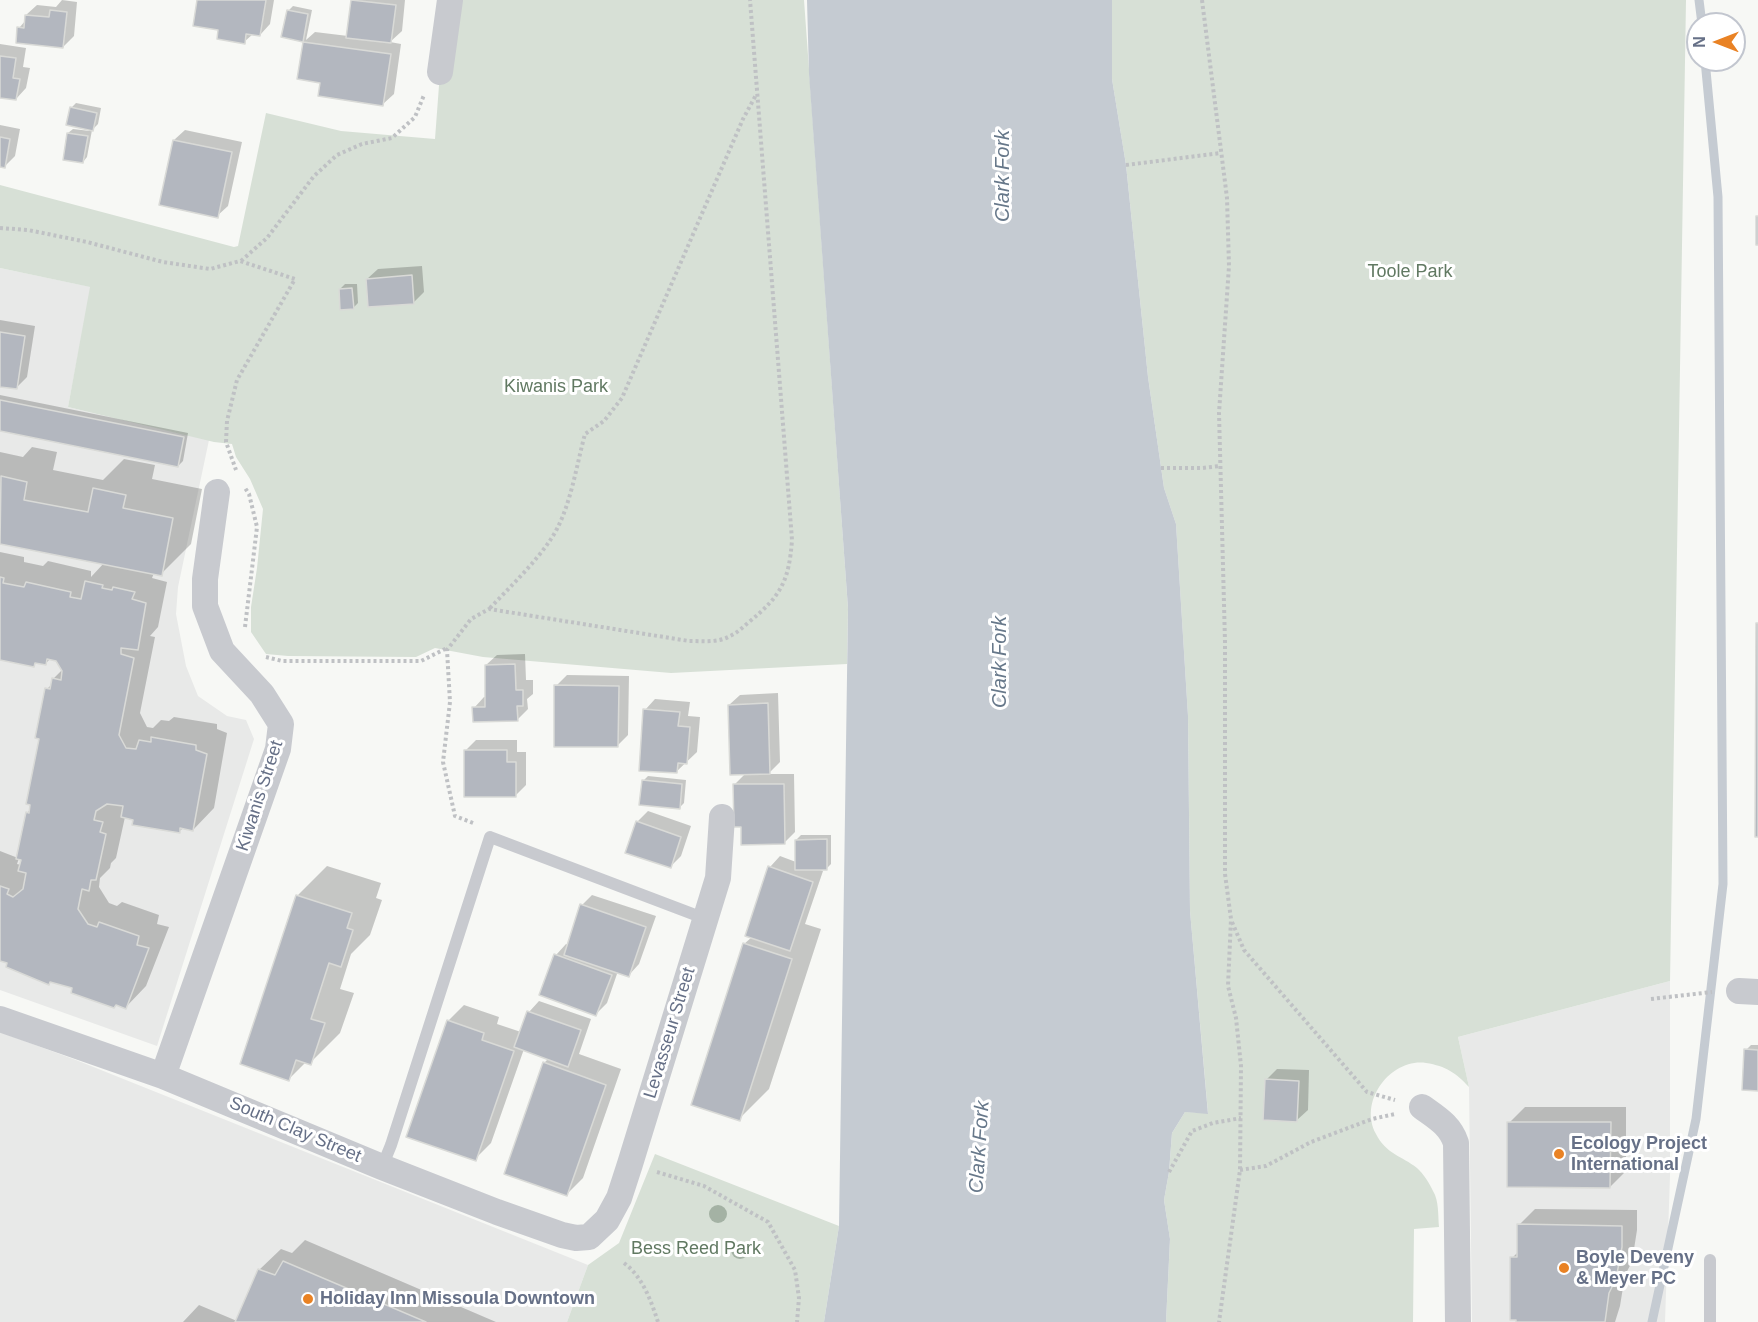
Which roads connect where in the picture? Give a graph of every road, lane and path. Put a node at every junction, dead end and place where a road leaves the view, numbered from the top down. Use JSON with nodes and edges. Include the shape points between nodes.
{"nodes":[{"id":1,"x":450,"y":0,"type":"edge"},
{"id":2,"x":750,"y":0,"type":"edge"},
{"id":3,"x":1202,"y":0,"type":"edge"},
{"id":4,"x":441,"y":66,"type":"joint"},
{"id":5,"x":757,"y":94,"type":"junction"},
{"id":6,"x":1221,"y":153,"type":"junction"},
{"id":7,"x":1126,"y":165,"type":"dead end"},
{"id":8,"x":0,"y":228,"type":"edge"},
{"id":9,"x":240,"y":261,"type":"junction"},
{"id":10,"x":1220,"y":466,"type":"junction"},
{"id":11,"x":1161,"y":468,"type":"dead end"},
{"id":12,"x":238,"y":475,"type":"dead end"},
{"id":13,"x":244,"y":484,"type":"dead end"},
{"id":14,"x":217,"y":492,"type":"dead end"},
{"id":15,"x":489,"y":609,"type":"junction"},
{"id":16,"x":247,"y":636,"type":"dead end"},
{"id":17,"x":450,"y":646,"type":"junction"},
{"id":18,"x":260,"y":656,"type":"dead end"},
{"id":19,"x":722,"y":818,"type":"dead end"},
{"id":20,"x":474,"y":823,"type":"dead end"},
{"id":21,"x":706,"y":919,"type":"junction"},
{"id":22,"x":1231,"y":919,"type":"junction"},
{"id":23,"x":1739,"y":991,"type":"edge"},
{"id":24,"x":1652,"y":999,"type":"dead end"},
{"id":25,"x":0,"y":1019,"type":"edge"},
{"id":26,"x":163,"y":1076,"type":"junction"},
{"id":27,"x":1422,"y":1107,"type":"junction"},
{"id":28,"x":1241,"y":1118,"type":"junction"},
{"id":29,"x":382,"y":1167,"type":"junction"},
{"id":30,"x":1240,"y":1170,"type":"junction"},
{"id":31,"x":652,"y":1171,"type":"dead end"},
{"id":32,"x":1169,"y":1172,"type":"dead end"},
{"id":33,"x":590,"y":1237,"type":"joint"},
{"id":34,"x":1710,"y":1260,"type":"dead end"},
{"id":35,"x":624,"y":1263,"type":"dead end"},
{"id":36,"x":658,"y":1322,"type":"edge"},
{"id":37,"x":797,"y":1322,"type":"edge"},
{"id":38,"x":1219,"y":1322,"type":"edge"},
{"id":39,"x":1458,"y":1322,"type":"edge"},
{"id":40,"x":1710,"y":1322,"type":"edge"}],
"edges":[{"from":1,"to":4,"type":"street"},
{"from":2,"to":5,"type":"path"},
{"from":3,"to":6,"type":"path"},
{"from":4,"to":9,"type":"path","via":[[432,77],[415,117],[392,138],[362,144],[337,155],[314,176],[267,238]]},
{"from":5,"to":15,"type":"path","via":[[622,398],[604,421],[585,434],[551,539]]},
{"from":5,"to":15,"type":"path","via":[[792,540],[782,588],[761,612],[731,636],[713,641],[689,641]]},
{"from":6,"to":7,"type":"path"},
{"from":6,"to":10,"type":"path","via":[[1229,266],[1219,413]]},
{"from":8,"to":9,"type":"path","via":[[28,230],[163,262],[210,269]]},
{"from":9,"to":12,"type":"path","via":[[295,279],[237,380],[226,442]]},
{"from":10,"to":11,"type":"path"},
{"from":10,"to":22,"type":"path","via":[[1225,874]]},
{"from":13,"to":16,"type":"path","via":[[257,526],[244,625]]},
{"from":14,"to":26,"type":"street","name":"Kiwanis Street","via":[[205,606],[222,651],[262,694],[281,724],[278,749]]},
{"from":15,"to":17,"type":"path","via":[[471,619]]},
{"from":17,"to":18,"type":"path","via":[[421,661],[282,661]]},
{"from":17,"to":20,"type":"path","via":[[450,702],[443,762],[455,816]]},
{"from":19,"to":21,"type":"street","name":"Levasseur Street","via":[[718,878]]},
{"from":21,"to":29,"type":"lane","via":[[490,837]]},
{"from":21,"to":33,"type":"street","name":"Levasseur Street","via":[[619,1198],[607,1220]]},
{"from":22,"to":27,"type":"path","via":[[1244,950],[1367,1092]]},
{"from":22,"to":28,"type":"path","via":[[1228,986],[1241,1066]]},
{"from":23,"to":24,"type":"path"},
{"from":25,"to":26,"type":"street","name":"South Clay Street"},
{"from":26,"to":29,"type":"street","name":"South Clay Street"},
{"from":27,"to":30,"type":"path","via":[[1372,1119],[1302,1146],[1266,1166]]},
{"from":27,"to":39,"type":"street","via":[[1444,1122],[1456,1143]]},
{"from":28,"to":30,"type":"path"},
{"from":28,"to":32,"type":"path","via":[[1192,1131]]},
{"from":29,"to":33,"type":"street","name":"South Clay Street","via":[[562,1235]]},
{"from":30,"to":38,"type":"path"},
{"from":31,"to":37,"type":"path","via":[[704,1186],[768,1222],[795,1270]]},
{"from":34,"to":40,"type":"lane"},
{"from":35,"to":36,"type":"path","via":[[648,1292]]}]}
